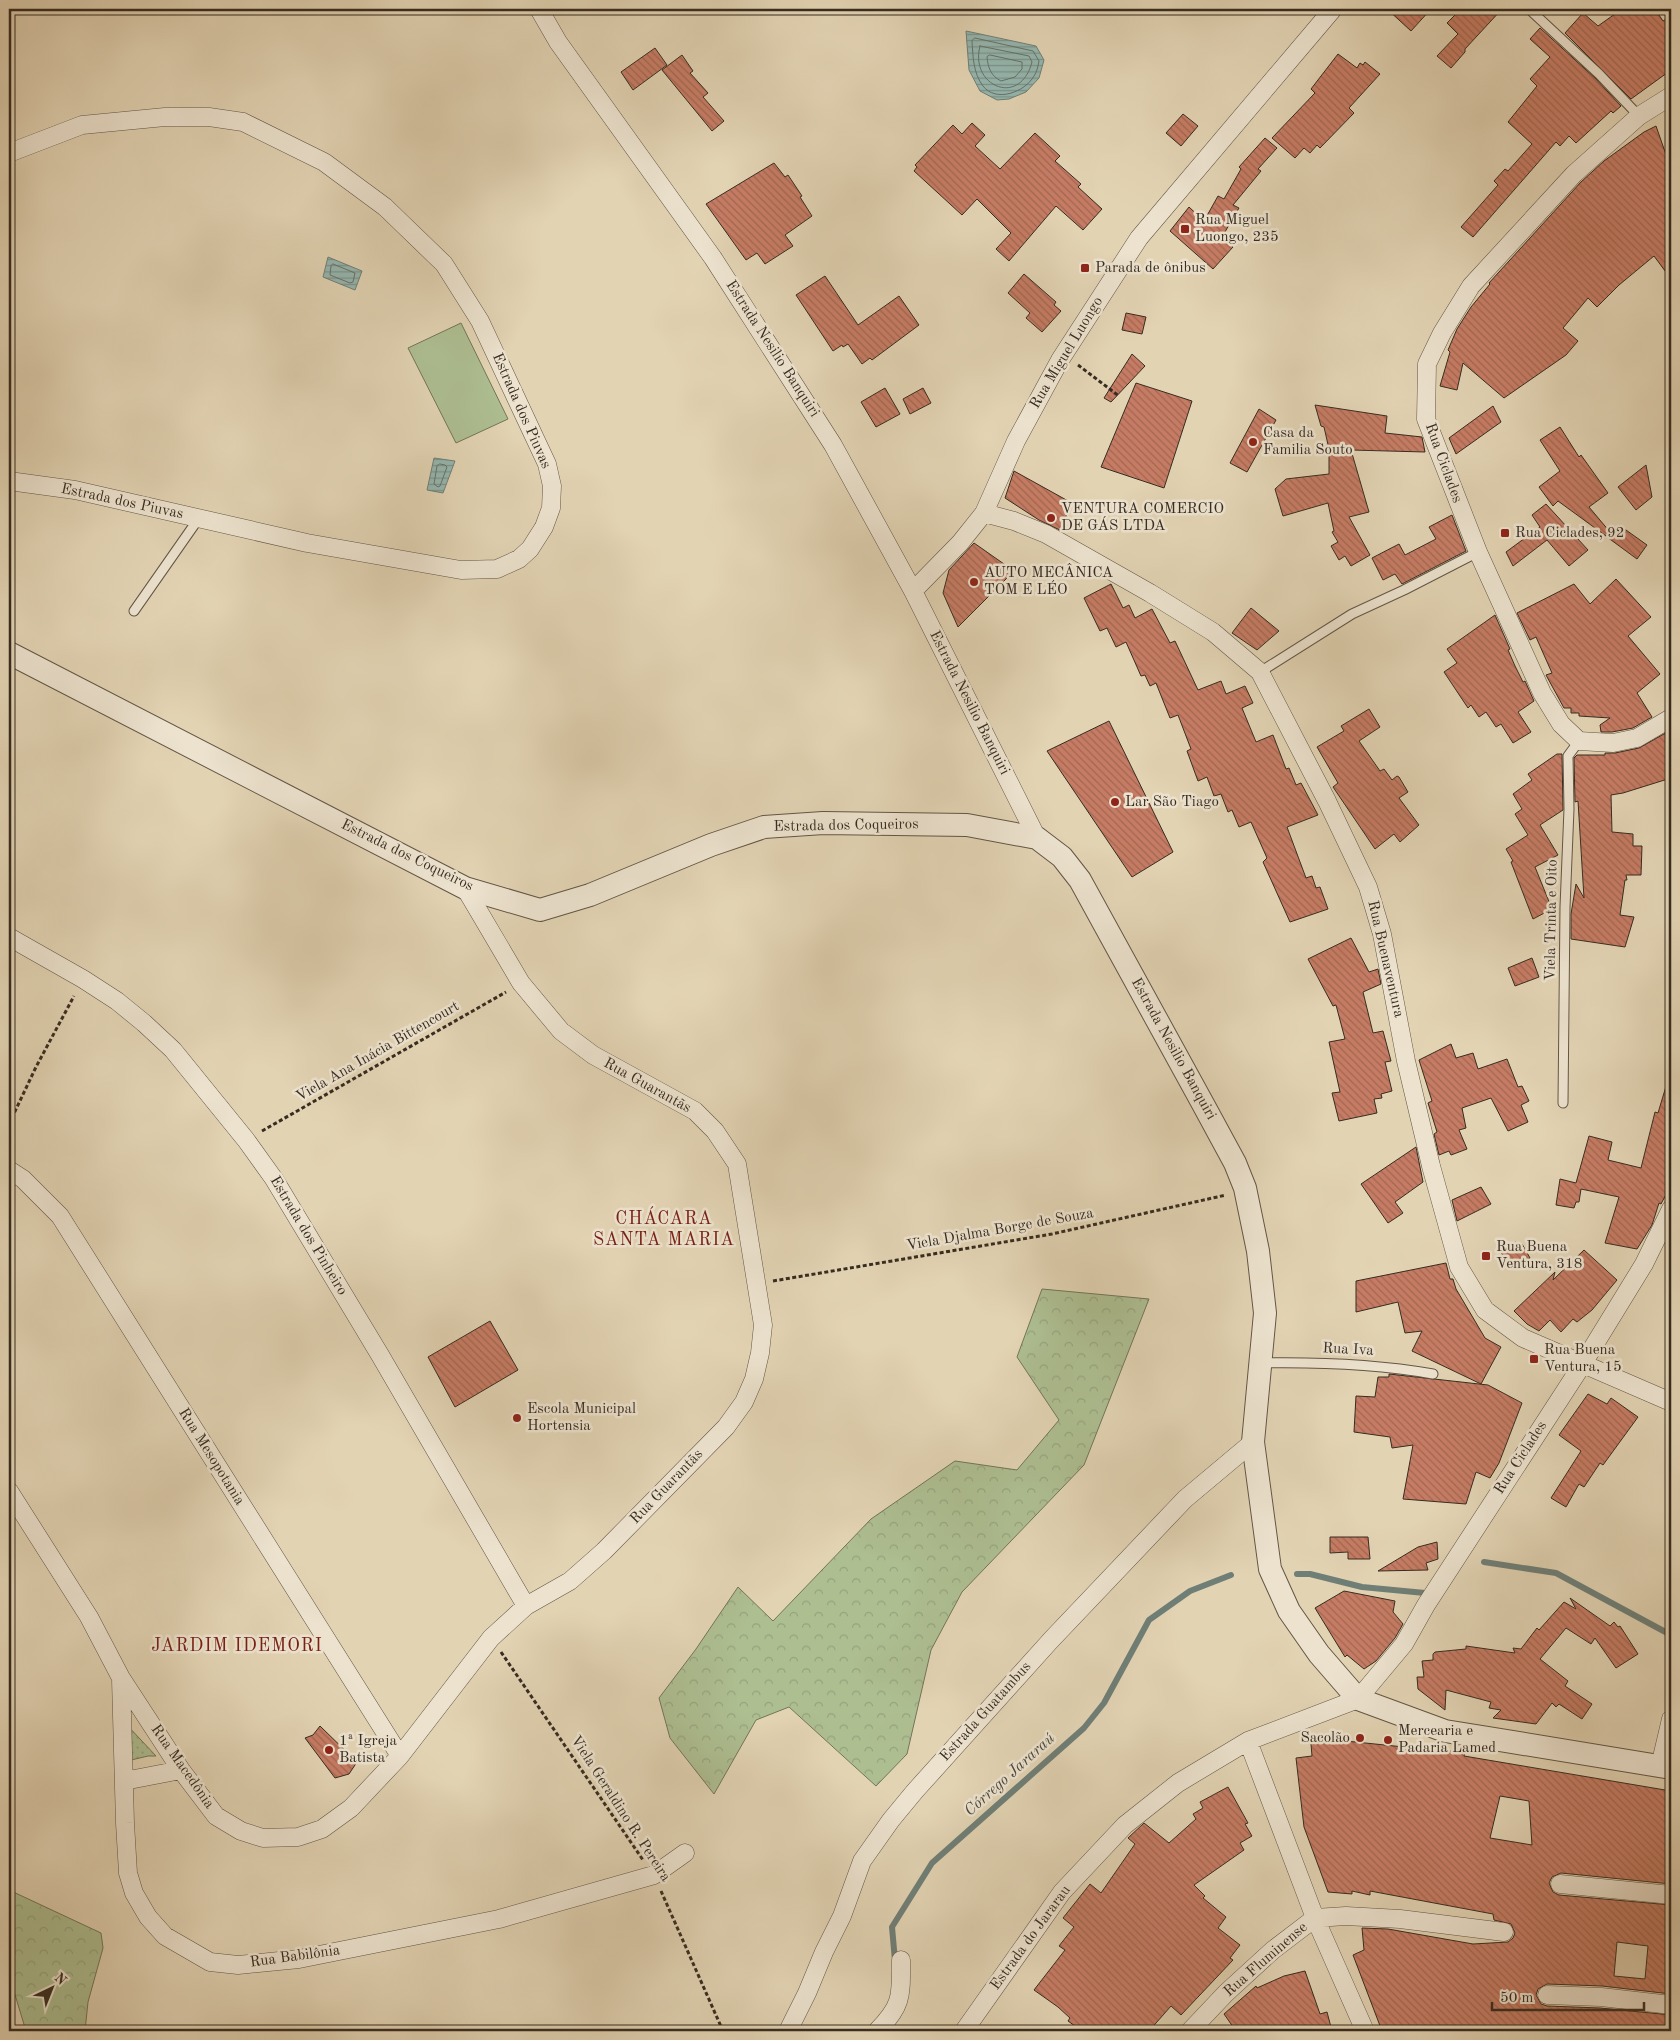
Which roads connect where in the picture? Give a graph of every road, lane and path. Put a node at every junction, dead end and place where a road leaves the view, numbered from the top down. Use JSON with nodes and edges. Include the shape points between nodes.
{"nodes":[{"id":1,"x":540,"y":9,"type":"edge"},
{"id":2,"x":1333,"y":9,"type":"edge"},
{"id":3,"x":1529,"y":9,"type":"edge"},
{"id":4,"x":1671,"y":96,"type":"edge"},
{"id":5,"x":1639,"y":116,"type":"junction"},
{"id":6,"x":9,"y":153,"type":"edge"},
{"id":7,"x":1073,"y":362,"type":"dead end"},
{"id":8,"x":1119,"y":396,"type":"dead end"},
{"id":9,"x":9,"y":481,"type":"edge"},
{"id":10,"x":984,"y":513,"type":"junction"},
{"id":11,"x":199,"y":518,"type":"junction"},
{"id":12,"x":1478,"y":552,"type":"junction"},
{"id":13,"x":913,"y":591,"type":"junction"},
{"id":14,"x":134,"y":611,"type":"dead end"},
{"id":15,"x":9,"y":653,"type":"edge"},
{"id":16,"x":1260,"y":672,"type":"junction"},
{"id":17,"x":1671,"y":718,"type":"edge"},
{"id":18,"x":1578,"y":741,"type":"junction"},
{"id":19,"x":1037,"y":838,"type":"junction"},
{"id":20,"x":465,"y":888,"type":"junction"},
{"id":21,"x":9,"y":936,"type":"edge"},
{"id":22,"x":83,"y":979,"type":"junction"},
{"id":23,"x":521,"y":983,"type":"junction"},
{"id":24,"x":1563,"y":1103,"type":"dead end"},
{"id":25,"x":9,"y":1124,"type":"edge"},
{"id":26,"x":246,"y":1140,"type":"junction"},
{"id":27,"x":9,"y":1170,"type":"edge"},
{"id":28,"x":1246,"y":1188,"type":"junction"},
{"id":29,"x":1671,"y":1209,"type":"edge"},
{"id":30,"x":757,"y":1283,"type":"junction"},
{"id":31,"x":1261,"y":1363,"type":"junction"},
{"id":32,"x":1582,"y":1365,"type":"junction"},
{"id":33,"x":1433,"y":1374,"type":"dead end"},
{"id":34,"x":1671,"y":1402,"type":"edge"},
{"id":35,"x":1253,"y":1442,"type":"junction"},
{"id":36,"x":9,"y":1491,"type":"edge"},
{"id":37,"x":526,"y":1606,"type":"junction"},
{"id":38,"x":491,"y":1638,"type":"junction"},
{"id":39,"x":121,"y":1678,"type":"junction"},
{"id":40,"x":1358,"y":1699,"type":"junction"},
{"id":41,"x":1671,"y":1719,"type":"edge"},
{"id":42,"x":1248,"y":1741,"type":"junction"},
{"id":43,"x":400,"y":1756,"type":"junction"},
{"id":44,"x":1665,"y":1767,"type":"edge"},
{"id":45,"x":181,"y":1770,"type":"junction"},
{"id":46,"x":124,"y":1781,"type":"junction"},
{"id":47,"x":685,"y":1853,"type":"dead end"},
{"id":48,"x":654,"y":1875,"type":"junction"},
{"id":49,"x":1560,"y":1884,"type":"dead end"},
{"id":50,"x":1671,"y":1895,"type":"edge"},
{"id":51,"x":1315,"y":1918,"type":"junction"},
{"id":52,"x":1504,"y":1932,"type":"dead end"},
{"id":53,"x":901,"y":1960,"type":"dead end"},
{"id":54,"x":1548,"y":1995,"type":"dead end"},
{"id":55,"x":1671,"y":2005,"type":"edge"},
{"id":56,"x":724,"y":2031,"type":"edge"},
{"id":57,"x":788,"y":2031,"type":"edge"},
{"id":58,"x":877,"y":2031,"type":"edge"},
{"id":59,"x":964,"y":2031,"type":"edge"},
{"id":60,"x":1190,"y":2031,"type":"edge"},
{"id":61,"x":1365,"y":2031,"type":"edge"}],
"edges":[{"from":1,"to":13,"type":"street","name":"Estrada Nesilio Banquiri","via":[[558,42],[713,258],[755,323],[833,445]]},
{"from":2,"to":10,"type":"street","name":"Rua Miguel Luongo","via":[[1139,238],[1060,360],[1016,441]]},
{"from":3,"to":5,"type":"lane"},
{"from":4,"to":5,"type":"street","name":"Rua Ciclades"},
{"from":5,"to":12,"type":"street","name":"Rua Ciclades","via":[[1574,174],[1471,286],[1427,364],[1426,419]]},
{"from":6,"to":11,"type":"street","name":"Estrada dos Piuvas","via":[[82,125],[209,116],[243,122],[324,162],[385,207],[444,264],[480,321],[547,464],[552,486],[551,508],[544,528],[530,549],[497,569],[452,568],[307,543]]},
{"from":7,"to":8,"type":"path"},
{"from":9,"to":11,"type":"street","name":"Estrada dos Piuvas","via":[[75,490]]},
{"from":10,"to":13,"type":"street","name":"Rua Miguel Luongo"},
{"from":10,"to":16,"type":"street","name":"Rua Buenaventura","via":[[1046,534],[1150,593],[1213,632]]},
{"from":11,"to":14,"type":"lane"},
{"from":12,"to":16,"type":"lane","via":[[1352,614]]},
{"from":12,"to":18,"type":"street","name":"Rua Ciclades","via":[[1542,693],[1562,724]]},
{"from":13,"to":19,"type":"street","name":"Estrada Nesilio Banquiri"},
{"from":15,"to":20,"type":"street","name":"Estrada dos Coqueiros"},
{"from":16,"to":32,"type":"street","name":"Rua Buenaventura","via":[[1368,887],[1382,934],[1406,1061],[1431,1166],[1459,1267],[1485,1310],[1523,1338]]},
{"from":17,"to":18,"type":"street","via":[[1657,728],[1626,741]]},
{"from":18,"to":24,"type":"lane","name":"Viela Trinta e Oito","via":[[1568,756]]},
{"from":19,"to":20,"type":"street","name":"Estrada dos Coqueiros","via":[[967,825],[823,823],[764,827],[590,895],[540,910]]},
{"from":19,"to":28,"type":"street","name":"Estrada Nesilio Banquiri","via":[[1062,857],[1080,880]]},
{"from":20,"to":23,"type":"street","name":"Rua Guarantãs"},
{"from":21,"to":22,"type":"street","name":"Estrada dos Pinheiro"},
{"from":22,"to":25,"type":"path"},
{"from":22,"to":26,"type":"street","name":"Estrada dos Pinheiro","via":[[117,1001],[173,1050]]},
{"from":23,"to":26,"type":"path","name":"Viela Ana Inácia Bittencourt"},
{"from":23,"to":30,"type":"street","name":"Rua Guarantãs","via":[[561,1031],[593,1055],[694,1111],[715,1131],[737,1164]]},
{"from":26,"to":37,"type":"street","name":"Estrada dos Pinheiro","via":[[274,1179],[380,1355]]},
{"from":27,"to":43,"type":"street","name":"Rua Mesopotania","via":[[23,1179],[60,1216]]},
{"from":28,"to":30,"type":"path","name":"Viela Djalma Borge de Souza","via":[[1219,1197],[1052,1234]]},
{"from":28,"to":31,"type":"street","name":"Estrada Nesilio Banquiri","via":[[1265,1313]]},
{"from":29,"to":32,"type":"street","name":"Rua Ciclades","via":[[1644,1264]]},
{"from":30,"to":37,"type":"street","name":"Rua Guarantãs","via":[[763,1325],[760,1353],[754,1379],[739,1409],[726,1427],[604,1552],[570,1581]]},
{"from":31,"to":33,"type":"lane","name":"Rua Iva","via":[[1385,1366]]},
{"from":31,"to":35,"type":"street","name":"Estrada Nesilio Banquiri"},
{"from":32,"to":34,"type":"street","name":"Rua Buenaventura"},
{"from":32,"to":40,"type":"street","name":"Rua Ciclades","via":[[1404,1644]]},
{"from":35,"to":40,"type":"street","name":"Estrada Nesilio Banquiri","via":[[1270,1569],[1289,1611],[1319,1654]]},
{"from":35,"to":57,"type":"street","name":"Estrada Guatambus","via":[[1185,1499],[1051,1640],[891,1820],[862,1861],[842,1916]]},
{"from":36,"to":39,"type":"street","name":"Rua Macedônia","via":[[89,1617]]},
{"from":37,"to":38,"type":"street","name":"Rua Macedônia"},
{"from":38,"to":43,"type":"street","name":"Rua Macedônia"},
{"from":38,"to":48,"type":"path","name":"Viela Geraldino R. Pereira"},
{"from":39,"to":45,"type":"street","name":"Rua Macedônia"},
{"from":39,"to":46,"type":"street","name":"Rua Babilônia"},
{"from":40,"to":42,"type":"street","name":"Estrada do Jararau"},
{"from":40,"to":44,"type":"street","via":[[1445,1731]]},
{"from":41,"to":44,"type":"street"},
{"from":42,"to":51,"type":"street"},
{"from":42,"to":59,"type":"street","name":"Estrada do Jararau","via":[[1178,1783],[1126,1825],[1062,1892]]},
{"from":43,"to":45,"type":"street","name":"Rua Macedônia","via":[[351,1808],[322,1828],[298,1837],[263,1838],[241,1831],[216,1816]]},
{"from":45,"to":46,"type":"street"},
{"from":46,"to":48,"type":"street","name":"Rua Babilônia","via":[[128,1874],[134,1893],[148,1917],[165,1936],[210,1962],[238,1965],[299,1959],[499,1919]]},
{"from":47,"to":48,"type":"street","name":"Rua Babilônia"},
{"from":48,"to":56,"type":"path","name":"Viela Geraldino R. Pereira"},
{"from":49,"to":50,"type":"street"},
{"from":51,"to":52,"type":"street","name":"Rua Fluminense","via":[[1400,1919]]},
{"from":51,"to":60,"type":"street","name":"Rua Fluminense","via":[[1273,1950]]},
{"from":51,"to":61,"type":"street"},
{"from":53,"to":58,"type":"street","via":[[901,1994],[895,2011]]},
{"from":54,"to":55,"type":"street"}]}
